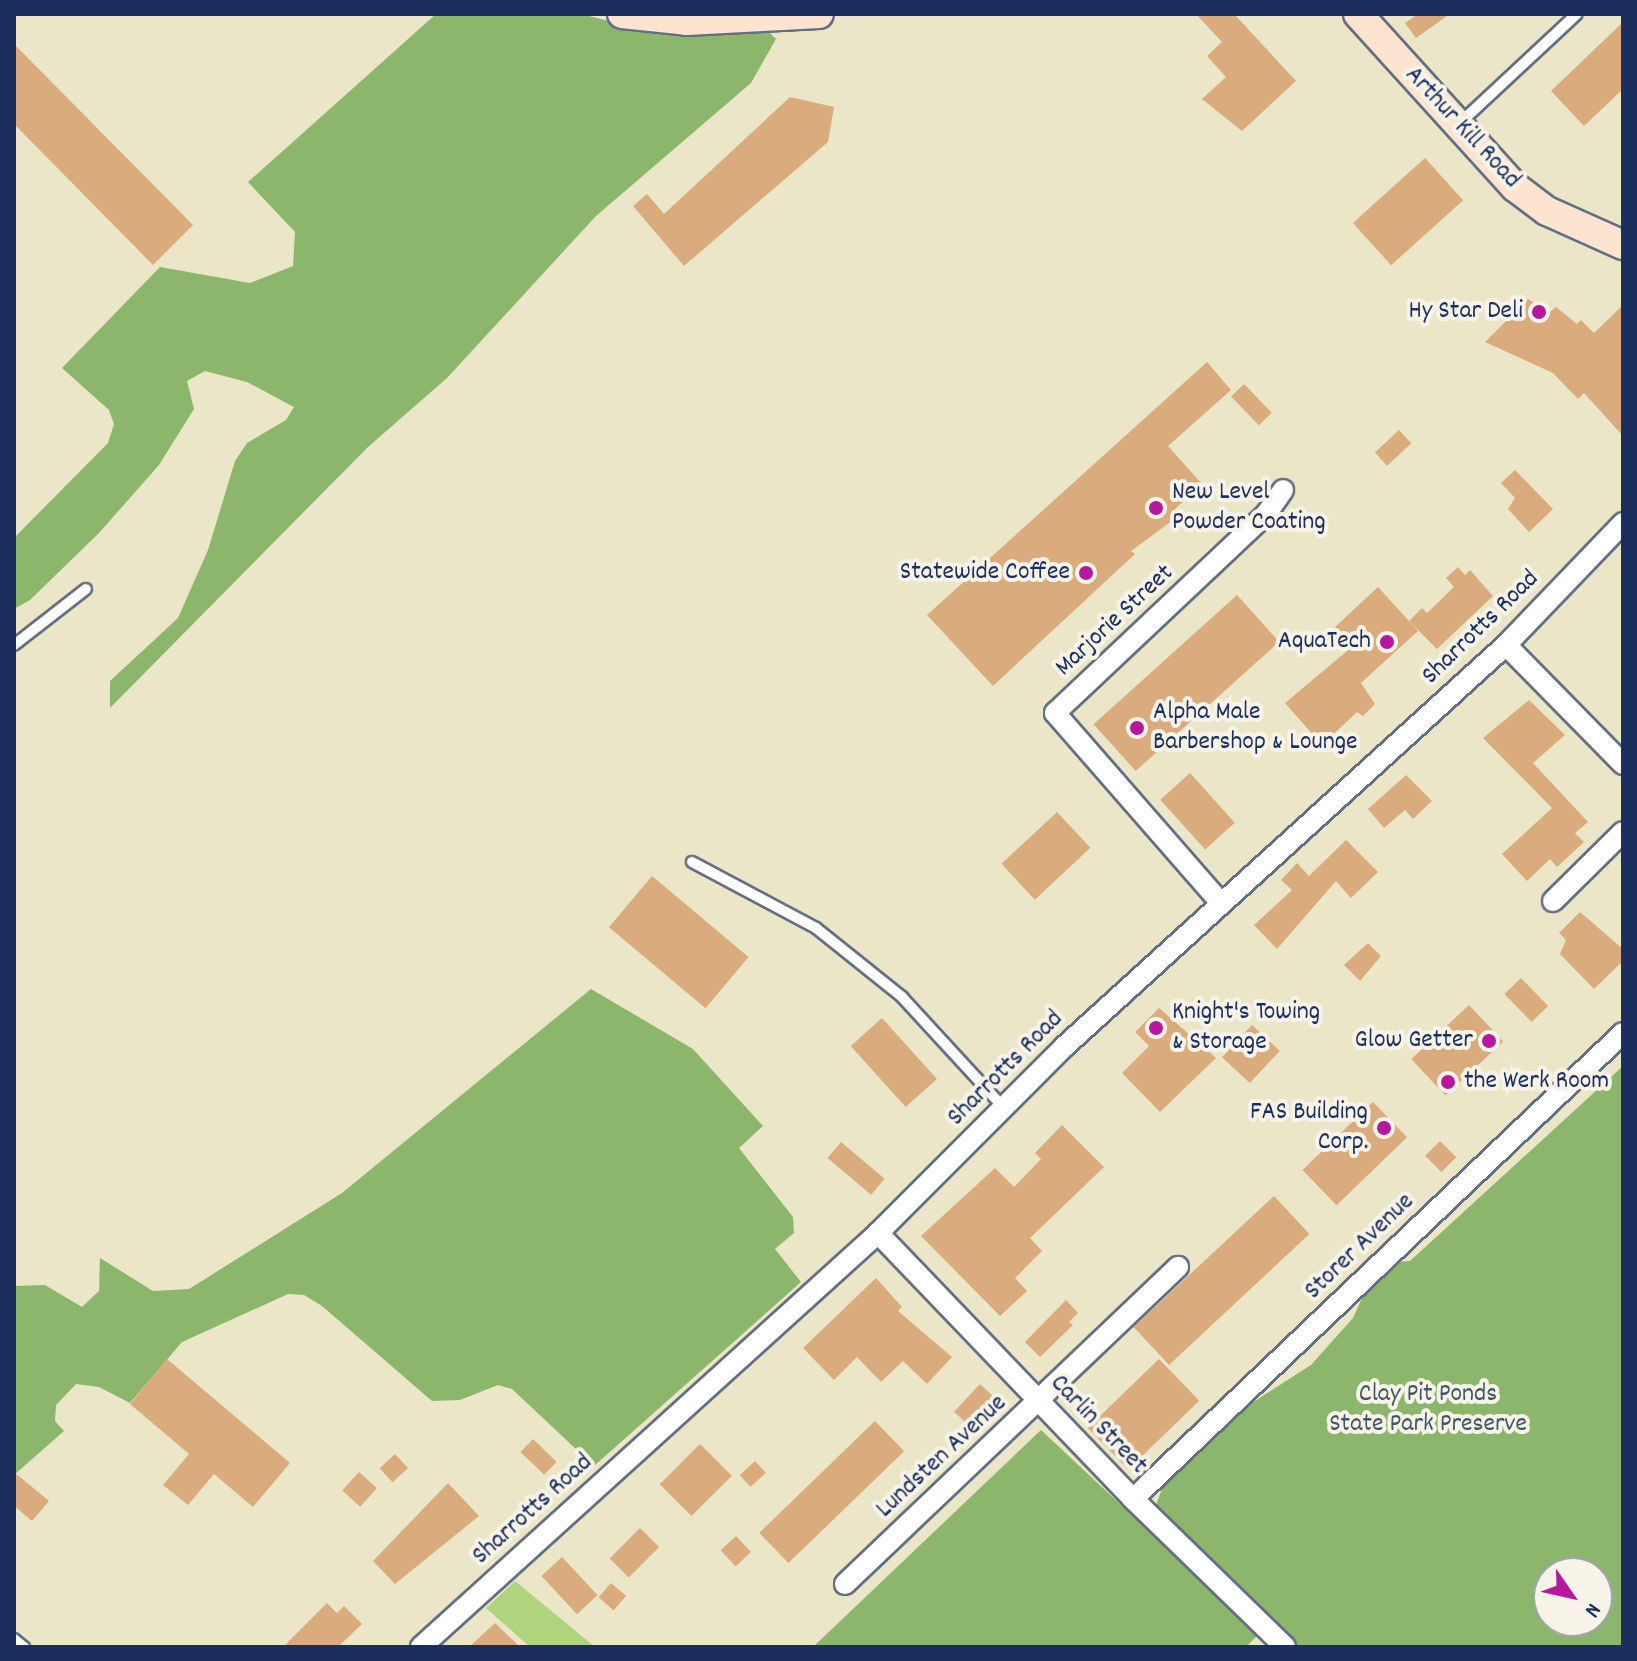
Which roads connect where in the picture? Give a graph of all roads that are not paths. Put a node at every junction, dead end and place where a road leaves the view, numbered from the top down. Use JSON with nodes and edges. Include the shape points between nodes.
{"nodes":[{"id":1,"x":622,"y":14,"type":"edge"},
{"id":2,"x":819,"y":14,"type":"edge"},
{"id":3,"x":1358,"y":14,"type":"edge"},
{"id":4,"x":1577,"y":14,"type":"edge"},
{"id":5,"x":1457,"y":126,"type":"junction"},
{"id":6,"x":1623,"y":245,"type":"edge"},
{"id":7,"x":1283,"y":490,"type":"dead end"},
{"id":8,"x":1623,"y":523,"type":"edge"},
{"id":9,"x":86,"y":589,"type":"dead end"},
{"id":10,"x":14,"y":645,"type":"edge"},
{"id":11,"x":1506,"y":645,"type":"junction"},
{"id":12,"x":1623,"y":764,"type":"edge"},
{"id":13,"x":1623,"y":832,"type":"edge"},
{"id":14,"x":692,"y":862,"type":"dead end"},
{"id":15,"x":1553,"y":901,"type":"dead end"},
{"id":16,"x":1220,"y":902,"type":"junction"},
{"id":17,"x":1623,"y":1033,"type":"edge"},
{"id":18,"x":1004,"y":1108,"type":"junction"},
{"id":19,"x":878,"y":1233,"type":"junction"},
{"id":20,"x":1178,"y":1267,"type":"dead end"},
{"id":21,"x":1039,"y":1401,"type":"junction"},
{"id":22,"x":1133,"y":1499,"type":"junction"},
{"id":23,"x":845,"y":1584,"type":"dead end"},
{"id":24,"x":14,"y":1639,"type":"edge"},
{"id":25,"x":24,"y":1647,"type":"edge"},
{"id":26,"x":421,"y":1647,"type":"edge"},
{"id":27,"x":1285,"y":1647,"type":"edge"}],
"edges":[{"from":1,"to":2,"type":"street","via":[[695,21]]},
{"from":3,"to":5,"type":"street","name":"Arthur Kill Road"},
{"from":4,"to":5,"type":"lane"},
{"from":5,"to":6,"type":"street","name":"Arthur Kill Road","via":[[1528,199]]},
{"from":7,"to":16,"type":"street","name":"Marjorie Street","via":[[1267,513],[1055,713]]},
{"from":8,"to":11,"type":"street","name":"Sharrotts Road"},
{"from":9,"to":10,"type":"lane"},
{"from":11,"to":12,"type":"street"},
{"from":11,"to":16,"type":"street","name":"Sharrotts Road"},
{"from":13,"to":15,"type":"street"},
{"from":14,"to":18,"type":"lane","via":[[816,928],[902,997]]},
{"from":16,"to":18,"type":"street","name":"Sharrotts Road"},
{"from":17,"to":22,"type":"street","name":"Storer Avenue"},
{"from":18,"to":19,"type":"street","name":"Sharrotts Road"},
{"from":19,"to":21,"type":"street","name":"Carlin Street"},
{"from":19,"to":26,"type":"street","name":"Sharrotts Road"},
{"from":20,"to":21,"type":"street","name":"Lundsten Avenue"},
{"from":21,"to":22,"type":"street","name":"Carlin Street"},
{"from":21,"to":23,"type":"street","name":"Lundsten Avenue"},
{"from":22,"to":27,"type":"street","name":"Carlin Street"},
{"from":24,"to":25,"type":"lane"}]}
